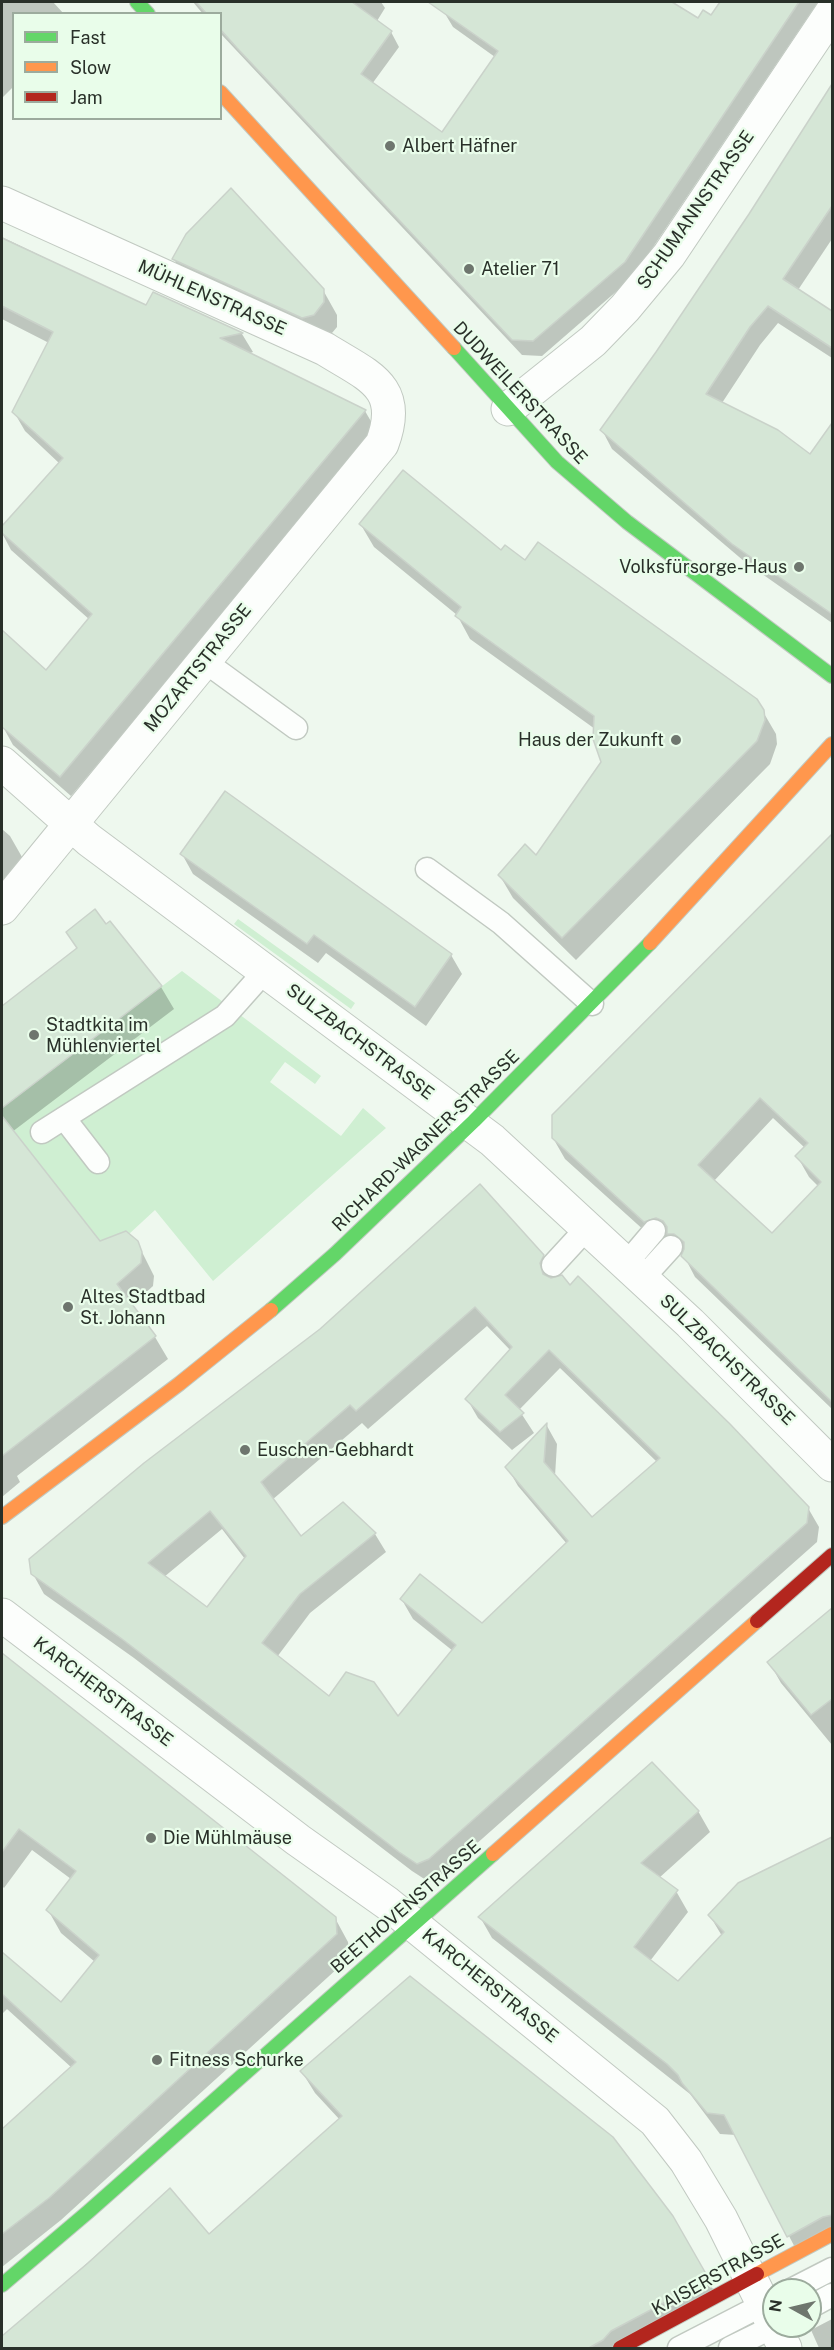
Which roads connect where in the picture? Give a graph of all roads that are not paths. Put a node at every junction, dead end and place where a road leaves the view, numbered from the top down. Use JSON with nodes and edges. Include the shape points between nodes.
{"nodes":[{"id":1,"x":832,"y":12,"type":"edge"},
{"id":2,"x":222,"y":94,"type":"edge"},
{"id":3,"x":2,"y":203,"type":"edge"},
{"id":4,"x":508,"y":409,"type":"junction"},
{"id":5,"x":389,"y":425,"type":"joint"},
{"id":6,"x":204,"y":661,"type":"junction"},
{"id":7,"x":832,"y":676,"type":"edge"},
{"id":8,"x":296,"y":728,"type":"dead end"},
{"id":9,"x":832,"y":744,"type":"edge"},
{"id":10,"x":2,"y":763,"type":"edge"},
{"id":11,"x":71,"y":825,"type":"junction"},
{"id":12,"x":427,"y":869,"type":"dead end"},
{"id":13,"x":2,"y":908,"type":"edge"},
{"id":14,"x":265,"y":971,"type":"junction"},
{"id":15,"x":592,"y":1004,"type":"junction"},
{"id":16,"x":64,"y":1118,"type":"junction"},
{"id":17,"x":470,"y":1125,"type":"junction"},
{"id":18,"x":42,"y":1132,"type":"dead end"},
{"id":19,"x":98,"y":1162,"type":"dead end"},
{"id":20,"x":587,"y":1228,"type":"junction"},
{"id":21,"x":654,"y":1231,"type":"dead end"},
{"id":22,"x":671,"y":1247,"type":"dead end"},
{"id":23,"x":553,"y":1265,"type":"dead end"},
{"id":24,"x":634,"y":1271,"type":"junction"},
{"id":25,"x":832,"y":1464,"type":"edge"},
{"id":26,"x":2,"y":1517,"type":"edge"},
{"id":27,"x":832,"y":1555,"type":"edge"},
{"id":28,"x":2,"y":1615,"type":"edge"},
{"id":29,"x":414,"y":1924,"type":"junction"},
{"id":30,"x":832,"y":2234,"type":"edge"},
{"id":31,"x":832,"y":2269,"type":"edge"},
{"id":32,"x":794,"y":2278,"type":"edge"},
{"id":33,"x":816,"y":2278,"type":"edge"},
{"id":34,"x":2,"y":2285,"type":"edge"},
{"id":35,"x":762,"y":2289,"type":"edge"},
{"id":36,"x":762,"y":2307,"type":"edge"},
{"id":37,"x":762,"y":2308,"type":"edge"},
{"id":38,"x":762,"y":2314,"type":"edge"},
{"id":39,"x":620,"y":2349,"type":"edge"},
{"id":40,"x":680,"y":2349,"type":"edge"},
{"id":41,"x":730,"y":2349,"type":"edge"}],
"edges":[{"from":1,"to":4,"type":"street","name":"SCHUMANNSTRASSE","via":[[669,255],[593,341]]},
{"from":2,"to":4,"type":"main road","name":"DUDWEILERSTRASSE"},
{"from":3,"to":5,"type":"street","name":"MÜHLENSTRASSE","via":[[325,349],[378,386],[390,410]]},
{"from":4,"to":7,"type":"main road","name":"DUDWEILERSTRASSE","via":[[556,462],[627,522]]},
{"from":5,"to":6,"type":"street","name":"MOZARTSTRASSE","via":[[382,444]]},
{"from":6,"to":8,"type":"lane"},
{"from":6,"to":11,"type":"street","name":"MOZARTSTRASSE"},
{"from":9,"to":15,"type":"main road","name":"RICHARD-WAGNER-STRASSE"},
{"from":10,"to":11,"type":"street","name":"SULZBACHSTRASSE"},
{"from":11,"to":13,"type":"street","name":"MOZARTSTRASSE"},
{"from":11,"to":14,"type":"street","name":"SULZBACHSTRASSE"},
{"from":12,"to":15,"type":"lane","via":[[501,923]]},
{"from":14,"to":16,"type":"lane","via":[[225,1016]]},
{"from":14,"to":17,"type":"street","name":"SULZBACHSTRASSE"},
{"from":15,"to":17,"type":"main road","name":"RICHARD-WAGNER-STRASSE"},
{"from":16,"to":18,"type":"lane"},
{"from":16,"to":19,"type":"lane"},
{"from":17,"to":20,"type":"street","name":"SULZBACHSTRASSE","via":[[492,1140]]},
{"from":17,"to":26,"type":"main road","name":"RICHARD-WAGNER-STRASSE","via":[[284,1300]]},
{"from":20,"to":23,"type":"lane"},
{"from":20,"to":24,"type":"street","name":"SULZBACHSTRASSE"},
{"from":21,"to":24,"type":"lane"},
{"from":22,"to":24,"type":"lane"},
{"from":24,"to":25,"type":"street","name":"SULZBACHSTRASSE"},
{"from":27,"to":29,"type":"main road","name":"BEETHOVENSTRASSE"},
{"from":28,"to":29,"type":"street","name":"KARCHERSTRASSE"},
{"from":29,"to":34,"type":"main road","name":"BEETHOVENSTRASSE"},
{"from":29,"to":35,"type":"street","name":"KARCHERSTRASSE","via":[[655,2121],[686,2161]]},
{"from":30,"to":32,"type":"main road","name":"KAISERSTRASSE"},
{"from":31,"to":33,"type":"lane"},
{"from":36,"to":39,"type":"main road","name":"KAISERSTRASSE"},
{"from":37,"to":40,"type":"lane"},
{"from":38,"to":41,"type":"lane"}]}
